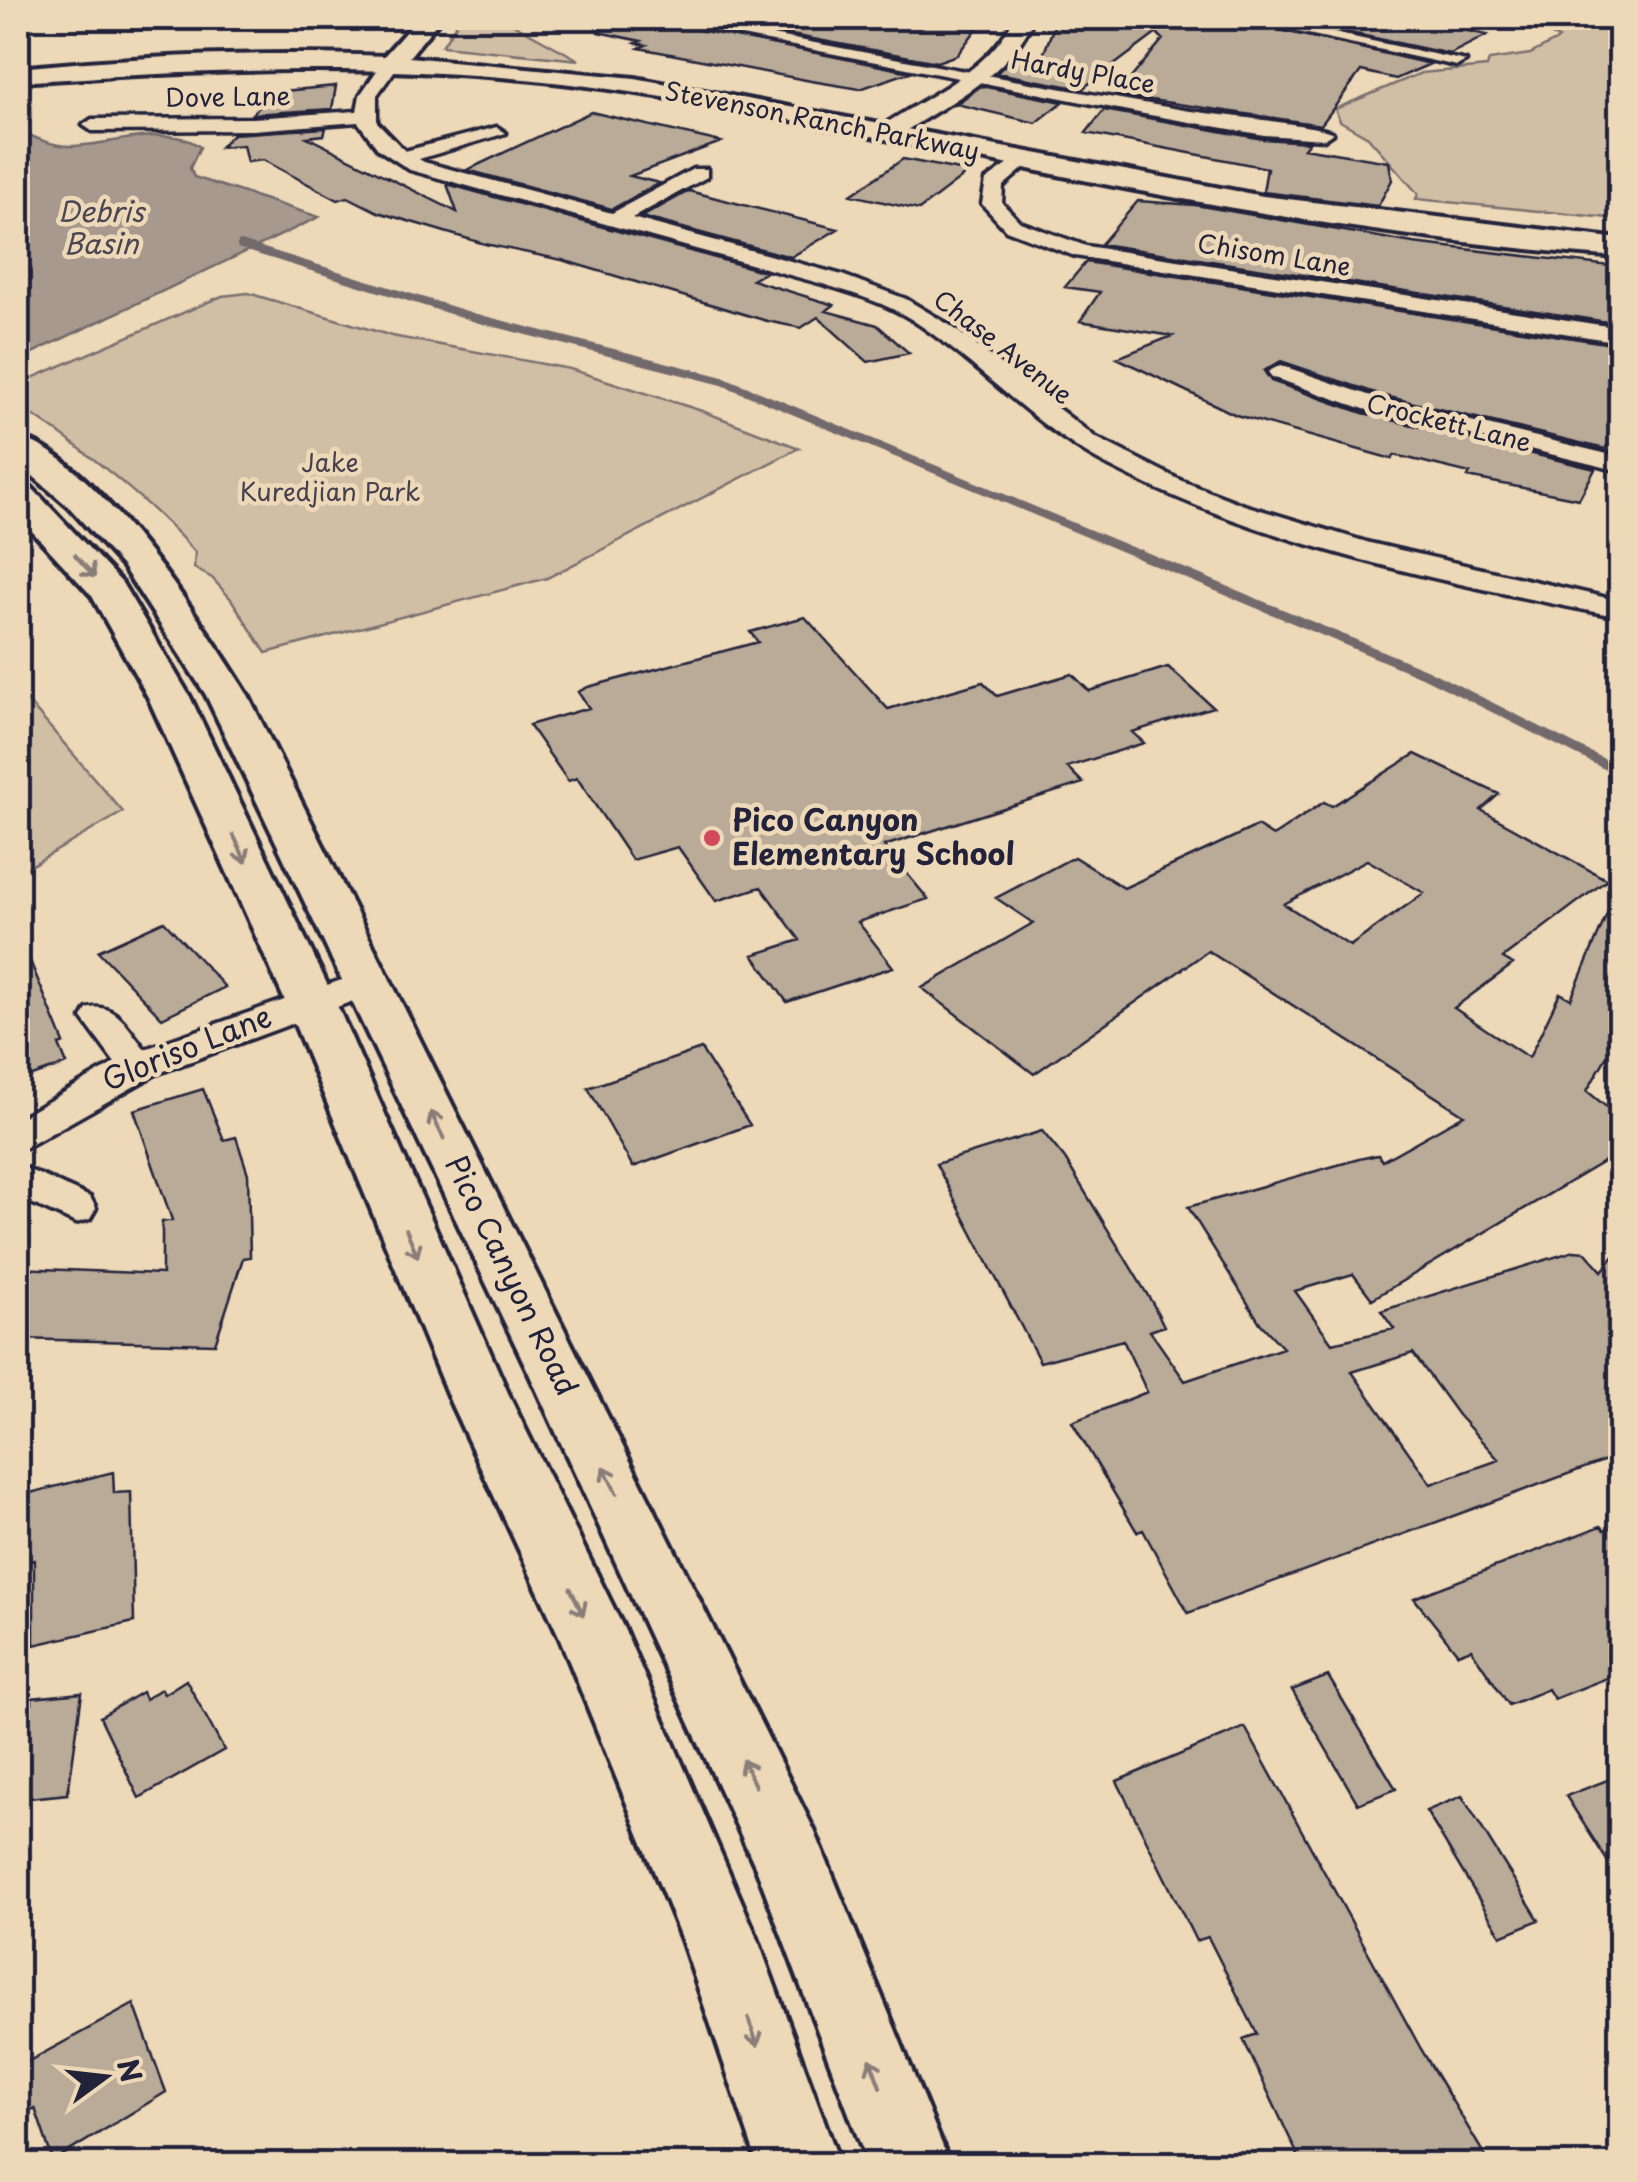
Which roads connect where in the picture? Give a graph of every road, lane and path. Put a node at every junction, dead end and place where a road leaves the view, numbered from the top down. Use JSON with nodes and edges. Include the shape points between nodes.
{"nodes":[{"id":1,"x":430,"y":18,"type":"edge"},
{"id":2,"x":657,"y":18,"type":"edge"},
{"id":3,"x":1024,"y":18,"type":"edge"},
{"id":4,"x":1242,"y":18,"type":"edge"},
{"id":5,"x":396,"y":58,"type":"junction"},
{"id":6,"x":1457,"y":61,"type":"dead end"},
{"id":7,"x":18,"y":66,"type":"edge"},
{"id":8,"x":18,"y":76,"type":"edge"},
{"id":9,"x":970,"y":77,"type":"junction"},
{"id":10,"x":365,"y":116,"type":"junction"},
{"id":11,"x":92,"y":125,"type":"dead end"},
{"id":12,"x":894,"y":128,"type":"junction"},
{"id":13,"x":497,"y":133,"type":"dead end"},
{"id":14,"x":1324,"y":133,"type":"dead end"},
{"id":15,"x":402,"y":158,"type":"junction"},
{"id":16,"x":1023,"y":160,"type":"junction"},
{"id":17,"x":700,"y":173,"type":"dead end"},
{"id":18,"x":612,"y":220,"type":"junction"},
{"id":19,"x":1620,"y":234,"type":"edge"},
{"id":20,"x":1620,"y":248,"type":"edge"},
{"id":21,"x":1620,"y":335,"type":"edge"},
{"id":22,"x":1280,"y":372,"type":"dead end"},
{"id":23,"x":18,"y":447,"type":"edge"},
{"id":24,"x":1620,"y":464,"type":"edge"},
{"id":25,"x":18,"y":495,"type":"edge"},
{"id":26,"x":1620,"y":609,"type":"edge"},
{"id":27,"x":367,"y":984,"type":"junction"},
{"id":28,"x":311,"y":1003,"type":"junction"},
{"id":29,"x":100,"y":1018,"type":"dead end"},
{"id":30,"x":136,"y":1064,"type":"junction"},
{"id":31,"x":18,"y":1138,"type":"edge"},
{"id":32,"x":18,"y":1180,"type":"edge"},
{"id":33,"x":76,"y":1208,"type":"dead end"},
{"id":34,"x":799,"y":2164,"type":"edge"},
{"id":35,"x":909,"y":2164,"type":"edge"}],
"edges":[{"from":1,"to":5,"type":"main road"},
{"from":2,"to":9,"type":"street","name":"Hardy Place"},
{"from":3,"to":9,"type":"street","via":[[999,59]]},
{"from":4,"to":6,"type":"street"},
{"from":5,"to":7,"type":"main road","name":"Stevenson Ranch Parkway","via":[[190,54]]},
{"from":5,"to":8,"type":"main road","name":"Stevenson Ranch Parkway"},
{"from":5,"to":10,"type":"street","via":[[367,96]]},
{"from":5,"to":12,"type":"main road","name":"Stevenson Ranch Parkway","via":[[630,85]]},
{"from":9,"to":12,"type":"street"},
{"from":9,"to":14,"type":"street","name":"Hardy Place","via":[[1237,125]]},
{"from":10,"to":11,"type":"street","name":"Dove Lane"},
{"from":10,"to":15,"type":"street","name":"Chase Avenue","via":[[376,138]]},
{"from":12,"to":16,"type":"main road","name":"Stevenson Ranch Parkway"},
{"from":12,"to":19,"type":"main road","name":"Stevenson Ranch Parkway","via":[[1217,182]]},
{"from":13,"to":15,"type":"street"},
{"from":15,"to":18,"type":"street","name":"Chase Avenue","via":[[457,180]]},
{"from":16,"to":20,"type":"main road","name":"Stevenson Ranch Parkway","via":[[1260,204]]},
{"from":16,"to":21,"type":"street","name":"Chisom Lane","via":[[993,184],[992,204],[1014,226],[1053,244]]},
{"from":17,"to":18,"type":"street"},
{"from":18,"to":26,"type":"street","name":"Chase Avenue","via":[[890,300],[1076,436],[1200,498],[1349,546]]},
{"from":22,"to":24,"type":"street","name":"Crockett Lane","via":[[1372,404]]},
{"from":23,"to":27,"type":"main road","name":"Pico Canyon Road","via":[[86,502],[173,603],[226,694]]},
{"from":25,"to":28,"type":"main road","one_way":true,"via":[[108,591],[169,697]]},
{"from":27,"to":28,"type":"street","name":"Gloriso Lane"},
{"from":35,"to":27,"type":"main road","name":"Pico Canyon Road","one_way":true,"via":[[788,1856]]},
{"from":28,"to":30,"type":"street","name":"Gloriso Lane"},
{"from":28,"to":34,"type":"main road","one_way":true,"via":[[459,1353],[614,1686],[720,1940]]},
{"from":29,"to":30,"type":"street"},
{"from":30,"to":31,"type":"street","name":"Gloriso Lane"},
{"from":32,"to":33,"type":"street"}]}
